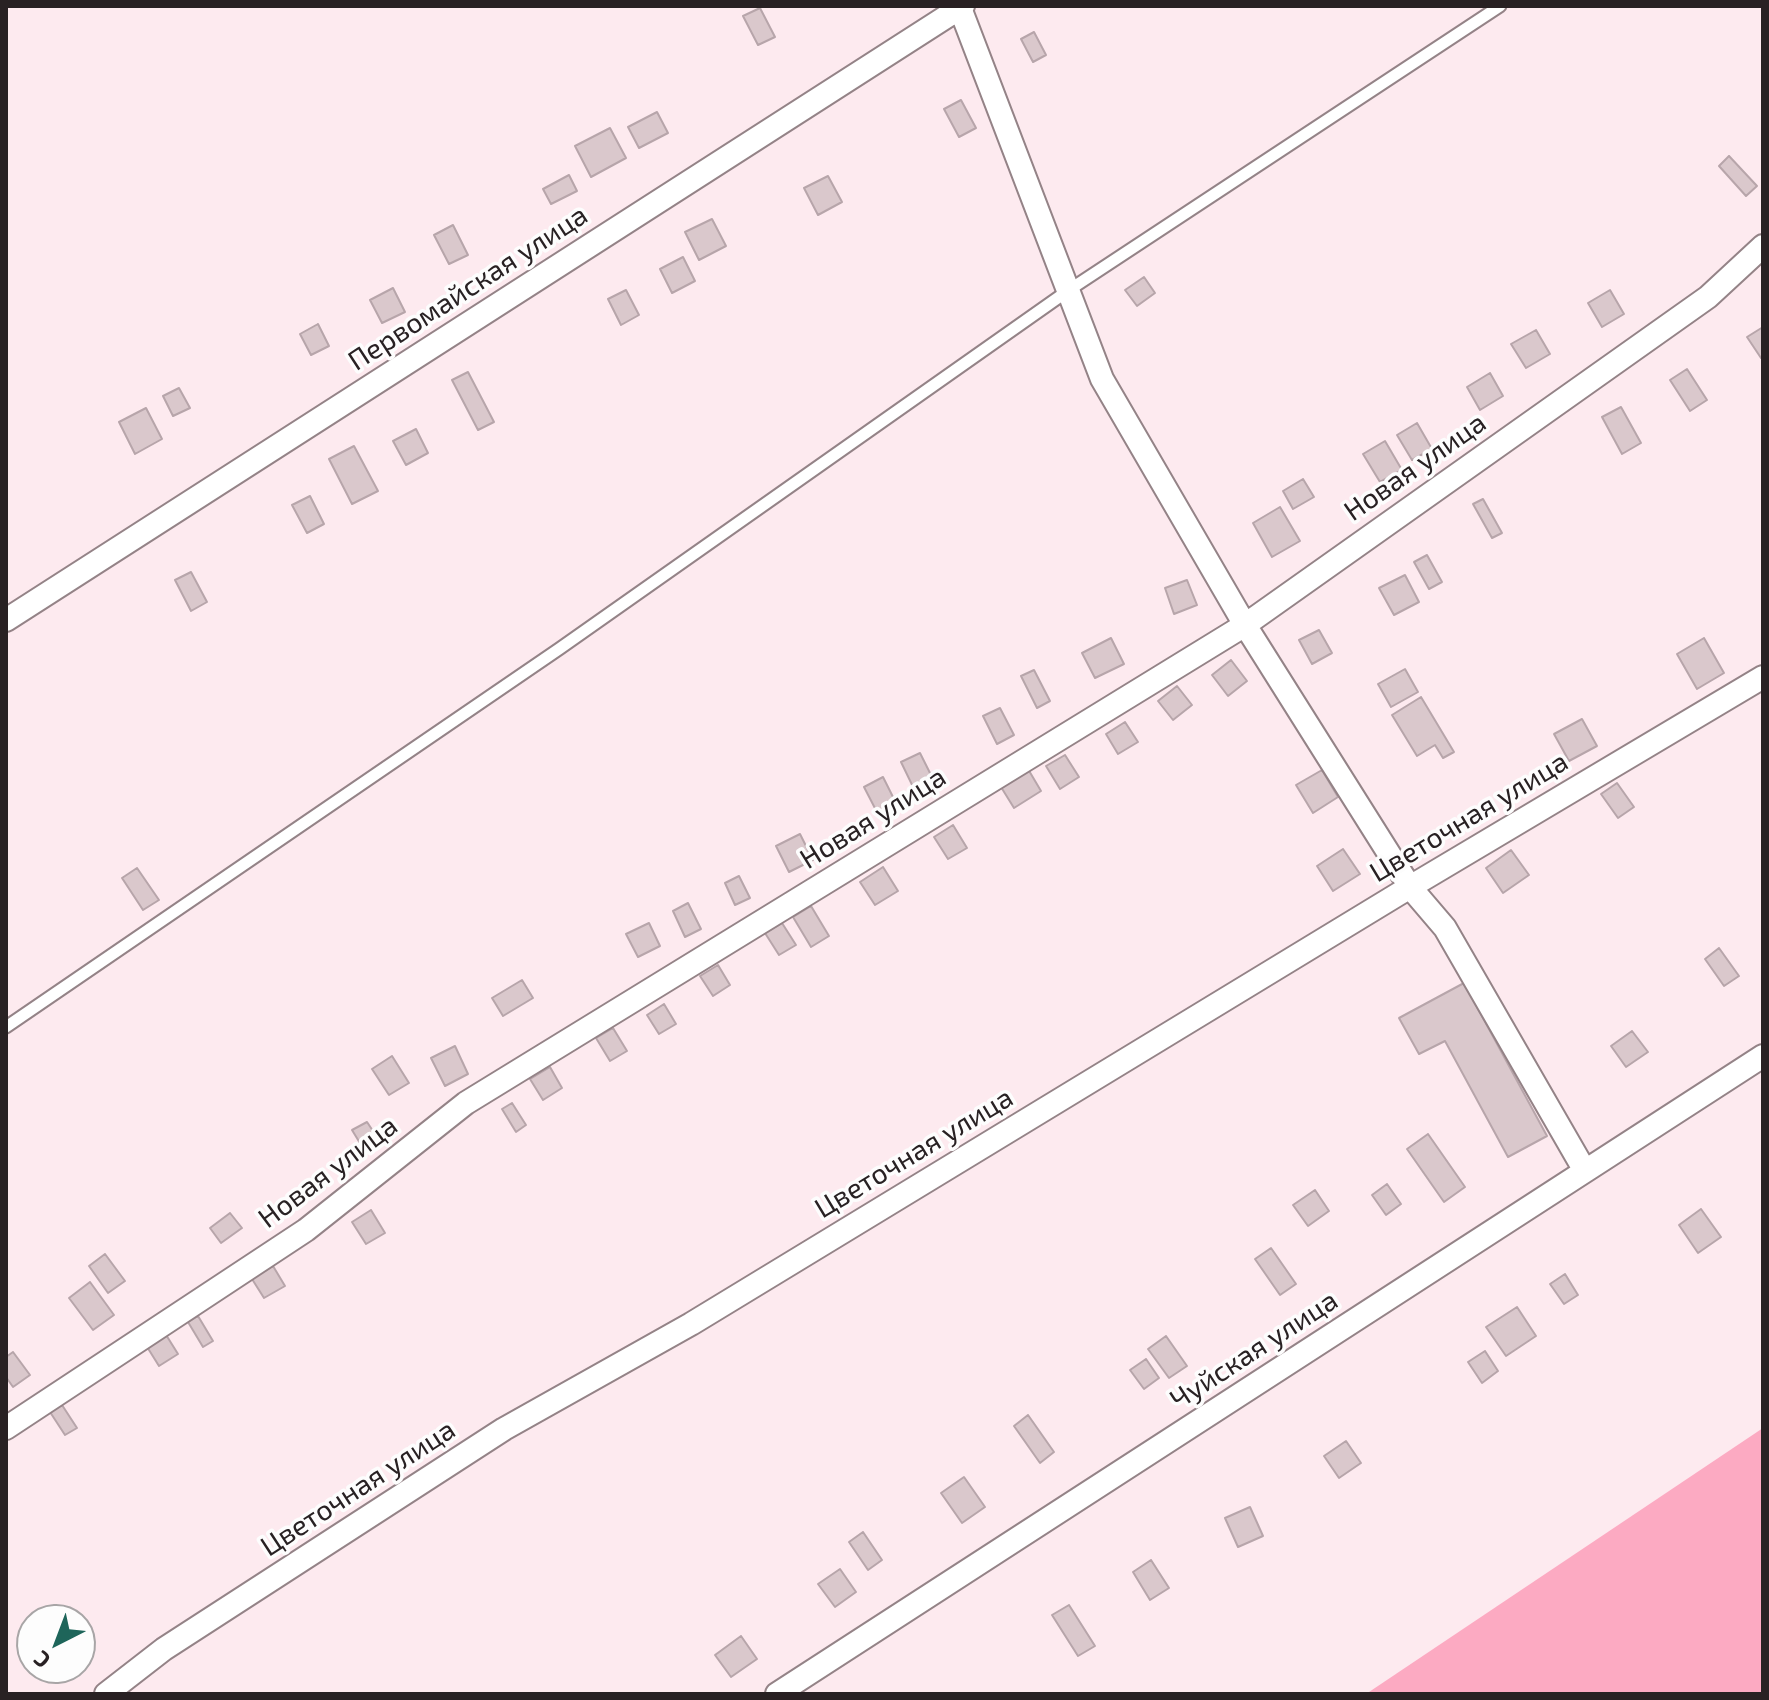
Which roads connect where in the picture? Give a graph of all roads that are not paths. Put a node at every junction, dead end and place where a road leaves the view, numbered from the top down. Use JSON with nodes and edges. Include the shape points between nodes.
{"nodes":[{"id":1,"x":1500,"y":6,"type":"edge"},
{"id":2,"x":962,"y":7,"type":"edge"},
{"id":3,"x":1763,"y":246,"type":"edge"},
{"id":4,"x":1069,"y":290,"type":"junction"},
{"id":5,"x":6,"y":620,"type":"edge"},
{"id":6,"x":1245,"y":625,"type":"junction"},
{"id":7,"x":1763,"y":677,"type":"edge"},
{"id":8,"x":1410,"y":887,"type":"junction"},
{"id":9,"x":6,"y":1027,"type":"edge"},
{"id":10,"x":1763,"y":1056,"type":"edge"},
{"id":11,"x":1585,"y":1171,"type":"junction"},
{"id":12,"x":6,"y":1428,"type":"edge"},
{"id":13,"x":106,"y":1694,"type":"edge"},
{"id":14,"x":777,"y":1694,"type":"edge"}],
"edges":[{"from":1,"to":4,"type":"lane"},
{"from":2,"to":4,"type":"street"},
{"from":2,"to":5,"type":"street","name":"Первомайская улица"},
{"from":3,"to":6,"type":"street","name":"Новая улица","via":[[1708,297]]},
{"from":4,"to":6,"type":"street","via":[[1102,379]]},
{"from":4,"to":9,"type":"lane","via":[[559,649]]},
{"from":6,"to":8,"type":"street"},
{"from":6,"to":12,"type":"street","name":"Новая улица","via":[[466,1103],[306,1230]]},
{"from":7,"to":8,"type":"street","name":"Цветочная улица"},
{"from":8,"to":11,"type":"street","via":[[1445,928]]},
{"from":8,"to":13,"type":"street","name":"Цветочная улица","via":[[691,1324],[504,1429],[164,1649]]},
{"from":10,"to":11,"type":"street","name":"Чуйская улица"},
{"from":11,"to":14,"type":"street","name":"Чуйская улица"}]}
